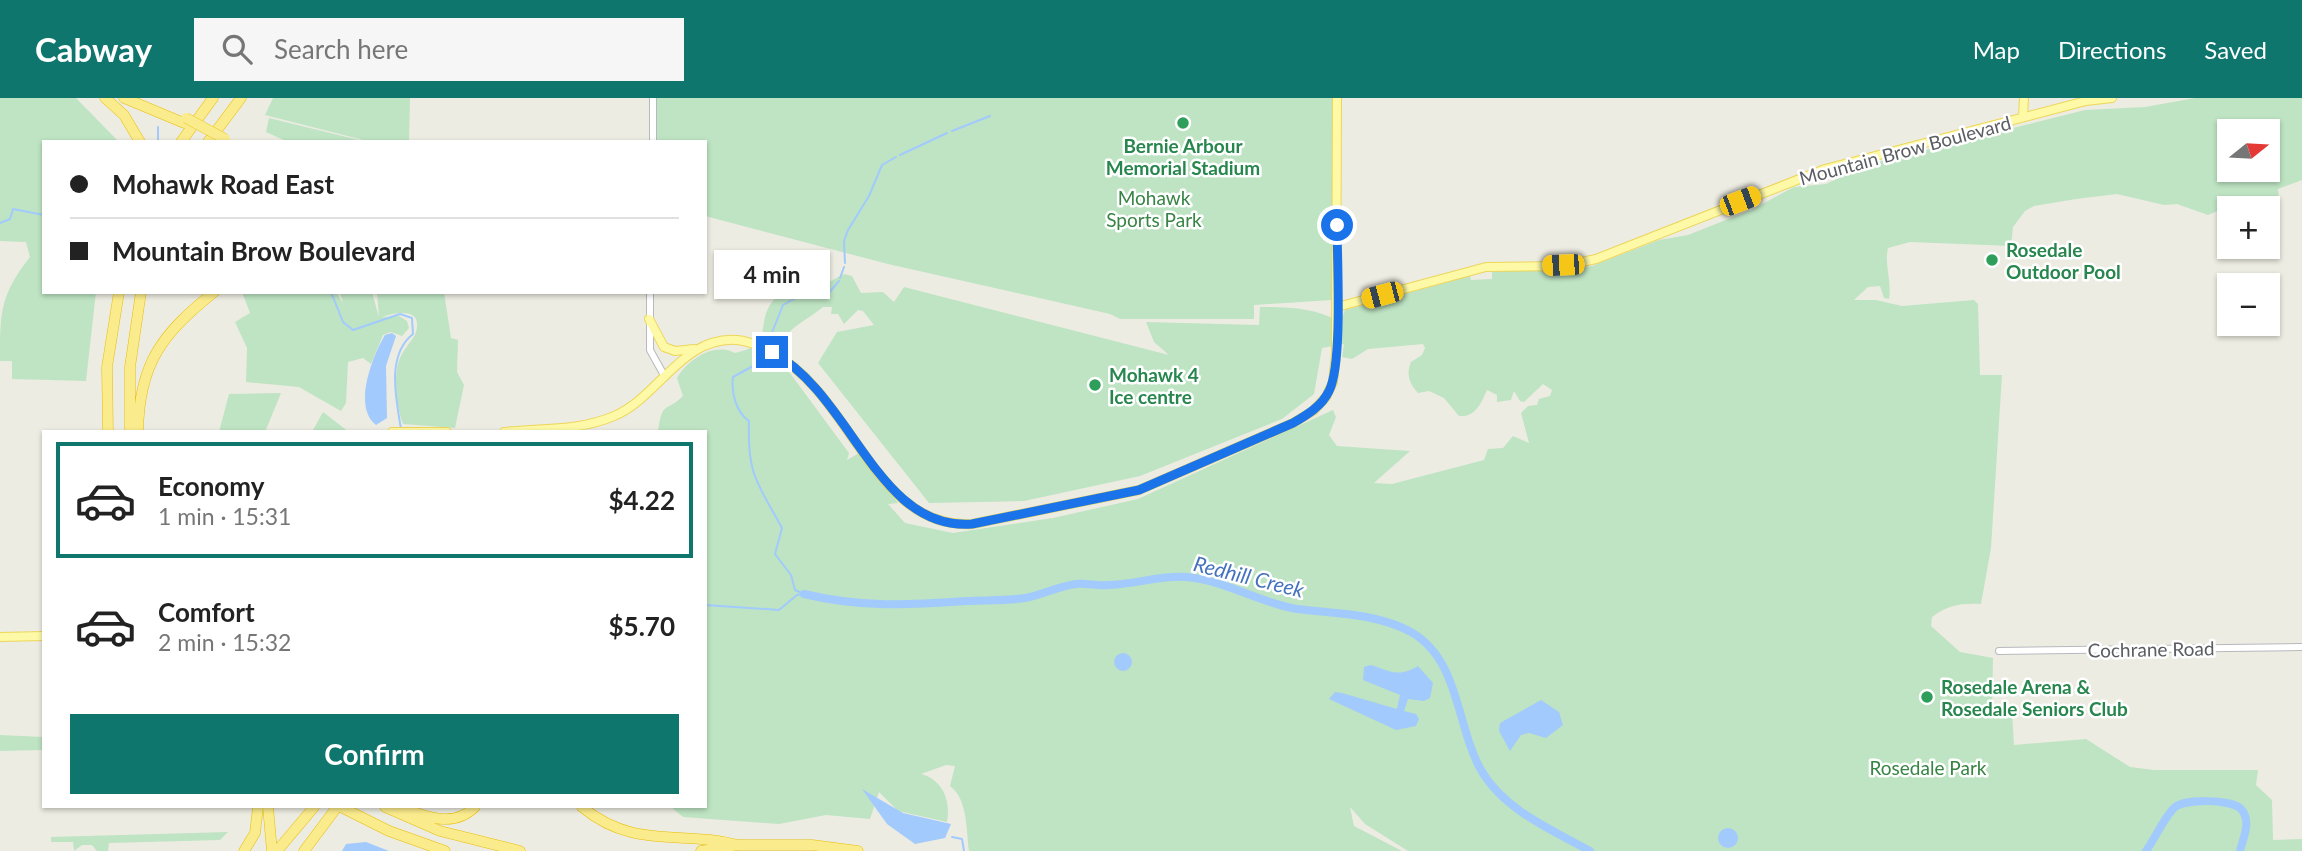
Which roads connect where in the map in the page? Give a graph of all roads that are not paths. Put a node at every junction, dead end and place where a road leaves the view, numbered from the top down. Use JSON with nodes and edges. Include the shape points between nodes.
{"nodes":[{"id":1,"x":105,"y":98,"type":"edge"},
{"id":2,"x":124,"y":98,"type":"edge"},
{"id":3,"x":138,"y":98,"type":"edge"},
{"id":4,"x":214,"y":98,"type":"edge"},
{"id":5,"x":241,"y":98,"type":"edge"},
{"id":6,"x":653,"y":98,"type":"edge"},
{"id":7,"x":1337,"y":98,"type":"edge"},
{"id":8,"x":2024,"y":98,"type":"edge"},
{"id":9,"x":2112,"y":98,"type":"edge"},
{"id":10,"x":2023,"y":117,"type":"junction"},
{"id":11,"x":185,"y":120,"type":"junction"},
{"id":12,"x":139,"y":140,"type":"edge"},
{"id":13,"x":182,"y":140,"type":"edge"},
{"id":14,"x":210,"y":140,"type":"edge"},
{"id":15,"x":222,"y":140,"type":"edge"},
{"id":16,"x":653,"y":140,"type":"edge"},
{"id":17,"x":118,"y":294,"type":"edge"},
{"id":18,"x":141,"y":294,"type":"edge"},
{"id":19,"x":212,"y":294,"type":"edge"},
{"id":20,"x":650,"y":294,"type":"edge"},
{"id":21,"x":1337,"y":307,"type":"junction"},
{"id":22,"x":649,"y":319,"type":"junction"},
{"id":23,"x":697,"y":349,"type":"junction"},
{"id":24,"x":665,"y":377,"type":"junction"},
{"id":25,"x":108,"y":430,"type":"edge"},
{"id":26,"x":130,"y":430,"type":"edge"},
{"id":27,"x":138,"y":430,"type":"edge"},
{"id":28,"x":523,"y":430,"type":"edge"},
{"id":29,"x":42,"y":636,"type":"edge"},
{"id":30,"x":0,"y":637,"type":"edge"},
{"id":31,"x":2302,"y":647,"type":"edge"},
{"id":32,"x":1999,"y":651,"type":"dead end"},
{"id":33,"x":258,"y":808,"type":"edge"},
{"id":34,"x":268,"y":808,"type":"edge"},
{"id":35,"x":313,"y":808,"type":"edge"},
{"id":36,"x":387,"y":808,"type":"edge"},
{"id":37,"x":403,"y":808,"type":"edge"},
{"id":38,"x":474,"y":808,"type":"edge"},
{"id":39,"x":584,"y":808,"type":"edge"},
{"id":40,"x":333,"y":810,"type":"edge"},
{"id":41,"x":738,"y":845,"type":"junction"},
{"id":42,"x":277,"y":849,"type":"edge"},
{"id":43,"x":244,"y":851,"type":"edge"},
{"id":44,"x":298,"y":851,"type":"edge"},
{"id":45,"x":304,"y":851,"type":"edge"},
{"id":46,"x":445,"y":851,"type":"edge"},
{"id":47,"x":520,"y":851,"type":"edge"},
{"id":48,"x":701,"y":851,"type":"edge"},
{"id":49,"x":858,"y":851,"type":"edge"}],
"edges":[{"from":1,"to":12,"type":"highway","via":[[124,115]]},
{"from":2,"to":11,"type":"highway"},
{"from":3,"to":11,"type":"highway"},
{"from":4,"to":13,"type":"highway"},
{"from":5,"to":14,"type":"highway"},
{"from":6,"to":16,"type":"street"},
{"from":7,"to":21,"type":"main road"},
{"from":8,"to":10,"type":"main road"},
{"from":9,"to":10,"type":"main road","name":"Mountain Brow Boulevard"},
{"from":10,"to":21,"type":"main road","name":"Mountain Brow Boulevard","via":[[1825,169],[1596,259],[1563,265],[1486,267]]},
{"from":11,"to":15,"type":"highway"},
{"from":17,"to":25,"type":"highway","via":[[107,367]]},
{"from":18,"to":26,"type":"highway","via":[[130,367]]},
{"from":19,"to":27,"type":"highway","via":[[172,328],[152,358],[140,394]]},
{"from":20,"to":22,"type":"street"},
{"from":21,"to":23,"type":"main road","via":[[1334,382],[1313,411],[1293,423],[1139,490],[957,525],[925,517],[904,502],[826,398],[805,374],[781,357],[745,341],[720,341]]},
{"from":22,"to":23,"type":"main road","via":[[666,348],[678,352]]},
{"from":22,"to":24,"type":"street","via":[[650,350]]},
{"from":23,"to":24,"type":"main road"},
{"from":24,"to":28,"type":"main road","via":[[631,408],[598,422]]},
{"from":29,"to":30,"type":"main road"},
{"from":31,"to":32,"type":"street","name":"Cochrane Road"},
{"from":33,"to":43,"type":"highway","via":[[255,833]]},
{"from":34,"to":42,"type":"highway"},
{"from":35,"to":42,"type":"highway"},
{"from":36,"to":47,"type":"highway","via":[[440,831]]},
{"from":37,"to":38,"type":"highway","via":[[451,820]]},
{"from":39,"to":41,"type":"highway","via":[[634,835]]},
{"from":40,"to":44,"type":"highway"},
{"from":40,"to":45,"type":"highway"},
{"from":40,"to":46,"type":"highway"},
{"from":41,"to":48,"type":"highway"},
{"from":41,"to":49,"type":"highway"}]}
